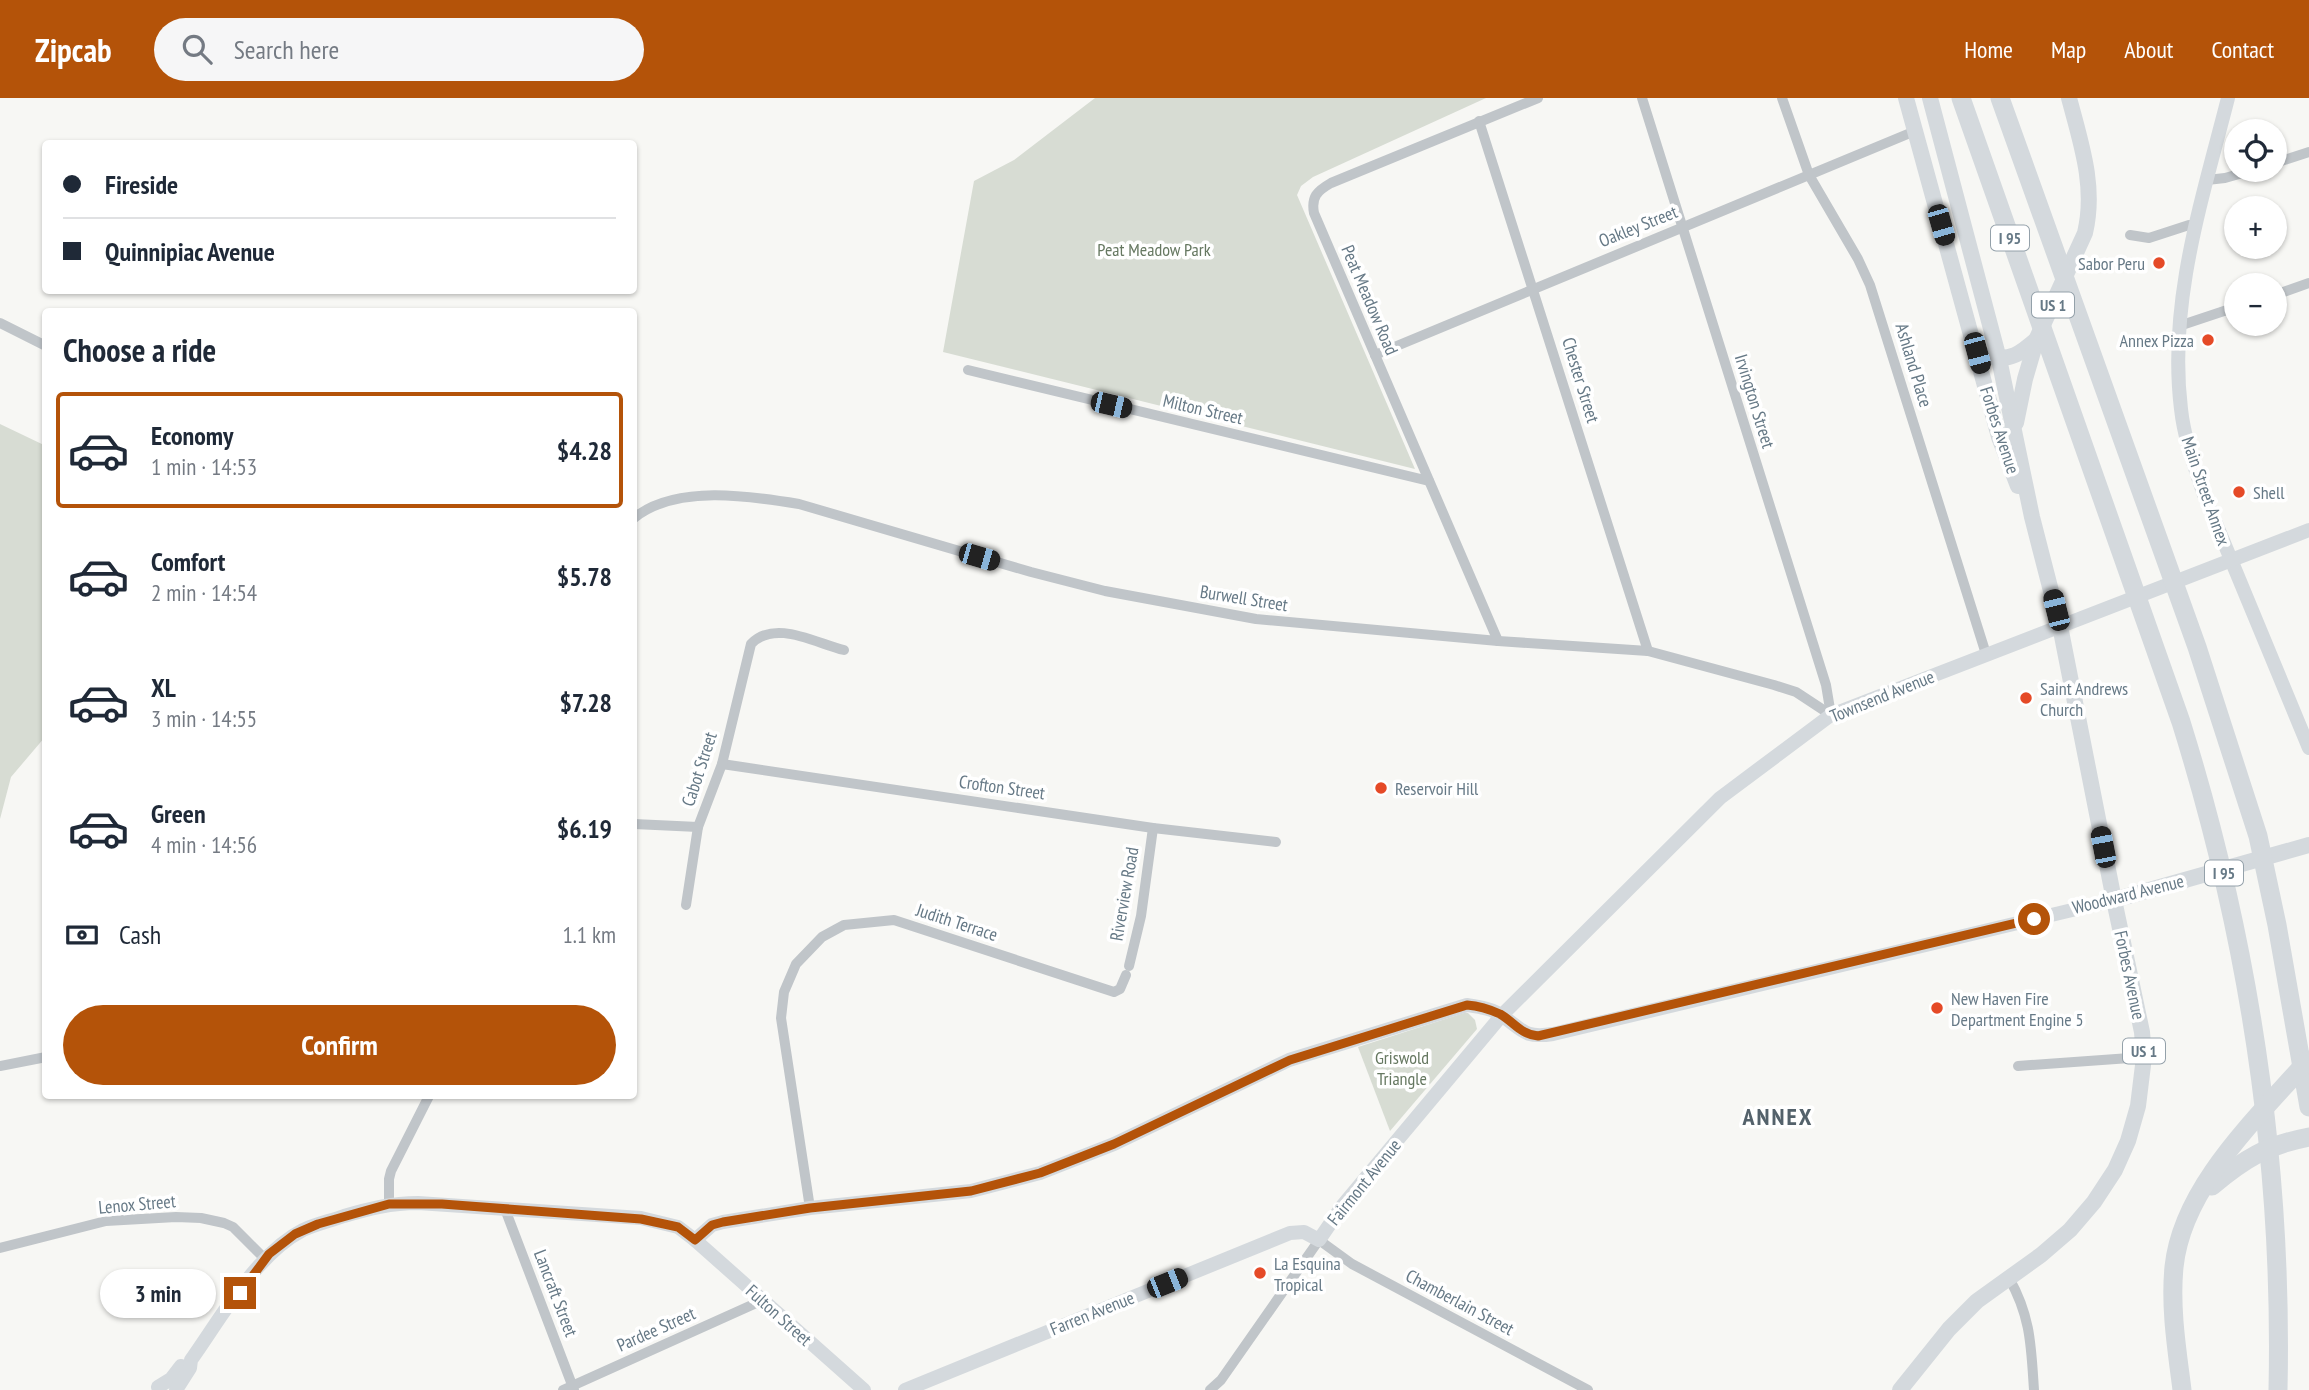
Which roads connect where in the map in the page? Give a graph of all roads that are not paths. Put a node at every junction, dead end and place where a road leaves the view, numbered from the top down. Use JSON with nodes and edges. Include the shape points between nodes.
{"nodes":[{"id":1,"x":1538,"y":98,"type":"edge"},
{"id":2,"x":1642,"y":98,"type":"edge"},
{"id":3,"x":1782,"y":98,"type":"edge"},
{"id":4,"x":1906,"y":98,"type":"edge"},
{"id":5,"x":1930,"y":98,"type":"edge"},
{"id":6,"x":1961,"y":98,"type":"edge"},
{"id":7,"x":2000,"y":98,"type":"edge"},
{"id":8,"x":2013,"y":98,"type":"edge"},
{"id":9,"x":2069,"y":98,"type":"edge"},
{"id":10,"x":2228,"y":98,"type":"edge"},
{"id":11,"x":1479,"y":121,"type":"junction"},
{"id":12,"x":1915,"y":131,"type":"junction"},
{"id":13,"x":2309,"y":152,"type":"edge"},
{"id":14,"x":2287,"y":159,"type":"edge"},
{"id":15,"x":1809,"y":175,"type":"junction"},
{"id":16,"x":2224,"y":178,"type":"edge"},
{"id":17,"x":2207,"y":180,"type":"junction"},
{"id":18,"x":2043,"y":221,"type":"junction"},
{"id":19,"x":1682,"y":226,"type":"junction"},
{"id":20,"x":2195,"y":226,"type":"junction"},
{"id":21,"x":2130,"y":235,"type":"dead end"},
{"id":22,"x":2309,"y":283,"type":"edge"},
{"id":23,"x":1534,"y":288,"type":"junction"},
{"id":24,"x":2287,"y":291,"type":"edge"},
{"id":25,"x":2224,"y":311,"type":"edge"},
{"id":26,"x":0,"y":323,"type":"edge"},
{"id":27,"x":2179,"y":326,"type":"junction"},
{"id":28,"x":2037,"y":338,"type":"junction"},
{"id":29,"x":42,"y":344,"type":"edge"},
{"id":30,"x":1977,"y":353,"type":"junction"},
{"id":31,"x":1375,"y":355,"type":"junction"},
{"id":32,"x":2006,"y":358,"type":"junction"},
{"id":33,"x":968,"y":370,"type":"dead end"},
{"id":34,"x":2014,"y":433,"type":"junction"},
{"id":35,"x":1429,"y":481,"type":"junction"},
{"id":36,"x":637,"y":516,"type":"edge"},
{"id":37,"x":2032,"y":517,"type":"junction"},
{"id":38,"x":2309,"y":530,"type":"edge"},
{"id":39,"x":2231,"y":560,"type":"junction"},
{"id":40,"x":2060,"y":626,"type":"junction"},
{"id":41,"x":1498,"y":641,"type":"junction"},
{"id":42,"x":844,"y":650,"type":"dead end"},
{"id":43,"x":1648,"y":651,"type":"junction"},
{"id":44,"x":1986,"y":654,"type":"junction"},
{"id":45,"x":1830,"y":715,"type":"junction"},
{"id":46,"x":2309,"y":748,"type":"edge"},
{"id":47,"x":722,"y":764,"type":"junction"},
{"id":48,"x":637,"y":824,"type":"edge"},
{"id":49,"x":698,"y":827,"type":"junction"},
{"id":50,"x":1153,"y":828,"type":"junction"},
{"id":51,"x":1276,"y":842,"type":"dead end"},
{"id":52,"x":2309,"y":845,"type":"edge"},
{"id":53,"x":2113,"y":900,"type":"junction"},
{"id":54,"x":686,"y":905,"type":"dead end"},
{"id":55,"x":1114,"y":992,"type":"joint"},
{"id":56,"x":1502,"y":1015,"type":"junction"},
{"id":57,"x":2144,"y":1057,"type":"junction"},
{"id":58,"x":42,"y":1058,"type":"edge"},
{"id":59,"x":2309,"y":1059,"type":"edge"},
{"id":60,"x":0,"y":1066,"type":"edge"},
{"id":61,"x":2018,"y":1066,"type":"dead end"},
{"id":62,"x":427,"y":1099,"type":"edge"},
{"id":63,"x":2309,"y":1107,"type":"edge"},
{"id":64,"x":2309,"y":1137,"type":"edge"},
{"id":65,"x":2197,"y":1199,"type":"junction"},
{"id":66,"x":389,"y":1204,"type":"junction"},
{"id":67,"x":810,"y":1208,"type":"junction"},
{"id":68,"x":505,"y":1209,"type":"junction"},
{"id":69,"x":695,"y":1240,"type":"junction"},
{"id":70,"x":1319,"y":1240,"type":"junction"},
{"id":71,"x":0,"y":1248,"type":"edge"},
{"id":72,"x":265,"y":1259,"type":"junction"},
{"id":73,"x":2008,"y":1278,"type":"junction"},
{"id":74,"x":763,"y":1300,"type":"junction"},
{"id":75,"x":191,"y":1360,"type":"junction"},
{"id":76,"x":161,"y":1389,"type":"edge"},
{"id":77,"x":570,"y":1389,"type":"edge"},
{"id":78,"x":176,"y":1390,"type":"edge"},
{"id":79,"x":863,"y":1390,"type":"edge"},
{"id":80,"x":905,"y":1390,"type":"edge"},
{"id":81,"x":1210,"y":1390,"type":"edge"},
{"id":82,"x":1588,"y":1390,"type":"edge"},
{"id":83,"x":1900,"y":1390,"type":"edge"},
{"id":84,"x":2034,"y":1390,"type":"edge"},
{"id":85,"x":2182,"y":1390,"type":"edge"},
{"id":86,"x":2278,"y":1390,"type":"edge"}],
"edges":[{"from":1,"to":11,"type":"street","name":"Peat Meadow Road"},
{"from":2,"to":19,"type":"street","name":"Irvington Street"},
{"from":3,"to":15,"type":"street","name":"Ashland Place"},
{"from":4,"to":12,"type":"main road","name":"Forbes Avenue","number":"US 1"},
{"from":5,"to":32,"type":"main road","name":"Forbes Avenue"},
{"from":6,"to":86,"type":"highway","number":"I 95","via":[[2181,722],[2227,888],[2252,1013],[2269,1140],[2276,1225]]},
{"from":7,"to":18,"type":"highway","number":"I 95"},
{"from":8,"to":18,"type":"highway"},
{"from":9,"to":28,"type":"main road","number":"US 1","via":[[2087,167],[2089,216]]},
{"from":10,"to":17,"type":"main road","name":"Main Street Annex"},
{"from":11,"to":23,"type":"street","name":"Chester Street"},
{"from":11,"to":31,"type":"street","name":"Peat Meadow Road","via":[[1331,183],[1314,196],[1314,213]]},
{"from":12,"to":15,"type":"street","name":"Oakley Street"},
{"from":12,"to":30,"type":"main road","name":"Forbes Avenue","number":"US 1"},
{"from":13,"to":14,"type":"street"},
{"from":15,"to":19,"type":"street","name":"Oakley Street"},
{"from":15,"to":44,"type":"street","name":"Ashland Place","via":[[1870,285]]},
{"from":16,"to":17,"type":"street"},
{"from":17,"to":20,"type":"main road","name":"Main Street Annex"},
{"from":18,"to":63,"type":"highway","number":"I 95","via":[[2197,647],[2258,835]]},
{"from":19,"to":23,"type":"street","name":"Oakley Street"},
{"from":19,"to":45,"type":"street","name":"Irvington Street","via":[[1826,685]]},
{"from":20,"to":21,"type":"street","via":[[2149,238]]},
{"from":20,"to":27,"type":"main road","name":"Main Street Annex"},
{"from":22,"to":24,"type":"street"},
{"from":23,"to":31,"type":"street","name":"Oakley Street"},
{"from":23,"to":43,"type":"street","name":"Chester Street"},
{"from":25,"to":27,"type":"street"},
{"from":26,"to":29,"type":"street"},
{"from":27,"to":39,"type":"main road","name":"Main Street Annex","via":[[2186,435]]},
{"from":28,"to":32,"type":"main road"},
{"from":28,"to":34,"type":"main road","number":"US 1"},
{"from":30,"to":32,"type":"main road"},
{"from":30,"to":37,"type":"main road","name":"Forbes Avenue","number":"US 1","via":[[1999,437]]},
{"from":31,"to":35,"type":"street","name":"Peat Meadow Road"},
{"from":32,"to":34,"type":"main road","name":"Forbes Avenue"},
{"from":33,"to":35,"type":"street","name":"Milton Street"},
{"from":34,"to":37,"type":"main road","name":"Forbes Avenue","number":"US 1"},
{"from":35,"to":41,"type":"street","name":"Peat Meadow Road"},
{"from":36,"to":41,"type":"street","name":"Burwell Street","via":[[691,497],[761,497],[1105,591],[1256,619]]},
{"from":37,"to":40,"type":"main road","name":"Forbes Avenue","number":"US 1"},
{"from":38,"to":39,"type":"main road","name":"Townsend Avenue"},
{"from":39,"to":40,"type":"main road","name":"Townsend Avenue"},
{"from":39,"to":46,"type":"main road","name":"Main Street Annex"},
{"from":40,"to":44,"type":"main road","name":"Townsend Avenue"},
{"from":40,"to":53,"type":"main road","name":"Forbes Avenue","number":"US 1"},
{"from":41,"to":43,"type":"street","name":"Burwell Street"},
{"from":42,"to":47,"type":"street","name":"Cabot Street","via":[[774,631],[758,637],[751,644]]},
{"from":43,"to":45,"type":"street","name":"Burwell Street","via":[[1796,692]]},
{"from":44,"to":45,"type":"main road","name":"Townsend Avenue"},
{"from":45,"to":56,"type":"main road","name":"Townsend Avenue","via":[[1720,798]]},
{"from":47,"to":49,"type":"street","name":"Cabot Street"},
{"from":47,"to":50,"type":"street","name":"Crofton Street"},
{"from":48,"to":49,"type":"street"},
{"from":49,"to":54,"type":"street","name":"Cabot Street"},
{"from":50,"to":51,"type":"street","name":"Crofton Street"},
{"from":50,"to":55,"type":"street","name":"Riverview Road","via":[[1141,916],[1128,970]]},
{"from":52,"to":53,"type":"main road","name":"Woodward Avenue"},
{"from":53,"to":56,"type":"main road","name":"Woodward Avenue","via":[[1553,1034],[1530,1035]]},
{"from":53,"to":57,"type":"main road","name":"Forbes Avenue","number":"US 1"},
{"from":55,"to":67,"type":"street","name":"Judith Terrace","via":[[894,920],[844,925],[822,937],[796,964],[784,992],[781,1018]]},
{"from":56,"to":67,"type":"main road","name":"Woodward Avenue","via":[[1467,1005],[1290,1060],[1114,1144],[1040,1173],[971,1191]]},
{"from":56,"to":70,"type":"main road","name":"Fairmont Avenue"},
{"from":57,"to":61,"type":"street"},
{"from":57,"to":73,"type":"main road","name":"Forbes Avenue","number":"US 1","via":[[2138,1106],[2115,1170],[2070,1230]]},
{"from":58,"to":60,"type":"street"},
{"from":59,"to":65,"type":"highway","via":[[2221,1160]]},
{"from":62,"to":66,"type":"street","via":[[391,1171]]},
{"from":64,"to":65,"type":"highway","via":[[2258,1152]]},
{"from":65,"to":85,"type":"highway","via":[[2178,1243],[2174,1266]]},
{"from":66,"to":68,"type":"main road","name":"Fulton Street"},
{"from":66,"to":72,"type":"main road","name":"Fulton Street","via":[[310,1227]]},
{"from":67,"to":69,"type":"main road","name":"Woodward Avenue","via":[[712,1225]]},
{"from":68,"to":69,"type":"main road","name":"Fulton Street","via":[[641,1219],[678,1227]]},
{"from":68,"to":77,"type":"street","name":"Lancraft Street"},
{"from":69,"to":74,"type":"main road","name":"Fulton Street"},
{"from":70,"to":80,"type":"main road","name":"Farren Avenue","via":[[1300,1232],[1283,1236]]},
{"from":70,"to":81,"type":"street","name":"Fairmont Avenue"},
{"from":70,"to":82,"type":"street","name":"Chamberlain Street","via":[[1352,1264]]},
{"from":71,"to":72,"type":"street","name":"Lenox Street","via":[[106,1221],[201,1218],[233,1227]]},
{"from":72,"to":75,"type":"main road","name":"Fulton Street"},
{"from":73,"to":83,"type":"main road","name":"Forbes Avenue","number":"US 1","via":[[1948,1329]]},
{"from":73,"to":84,"type":"street","via":[[2029,1329]]},
{"from":74,"to":77,"type":"street","name":"Pardee Street"},
{"from":74,"to":79,"type":"main road","name":"Fulton Street"},
{"from":75,"to":76,"type":"main road"},
{"from":75,"to":78,"type":"main road"}]}
